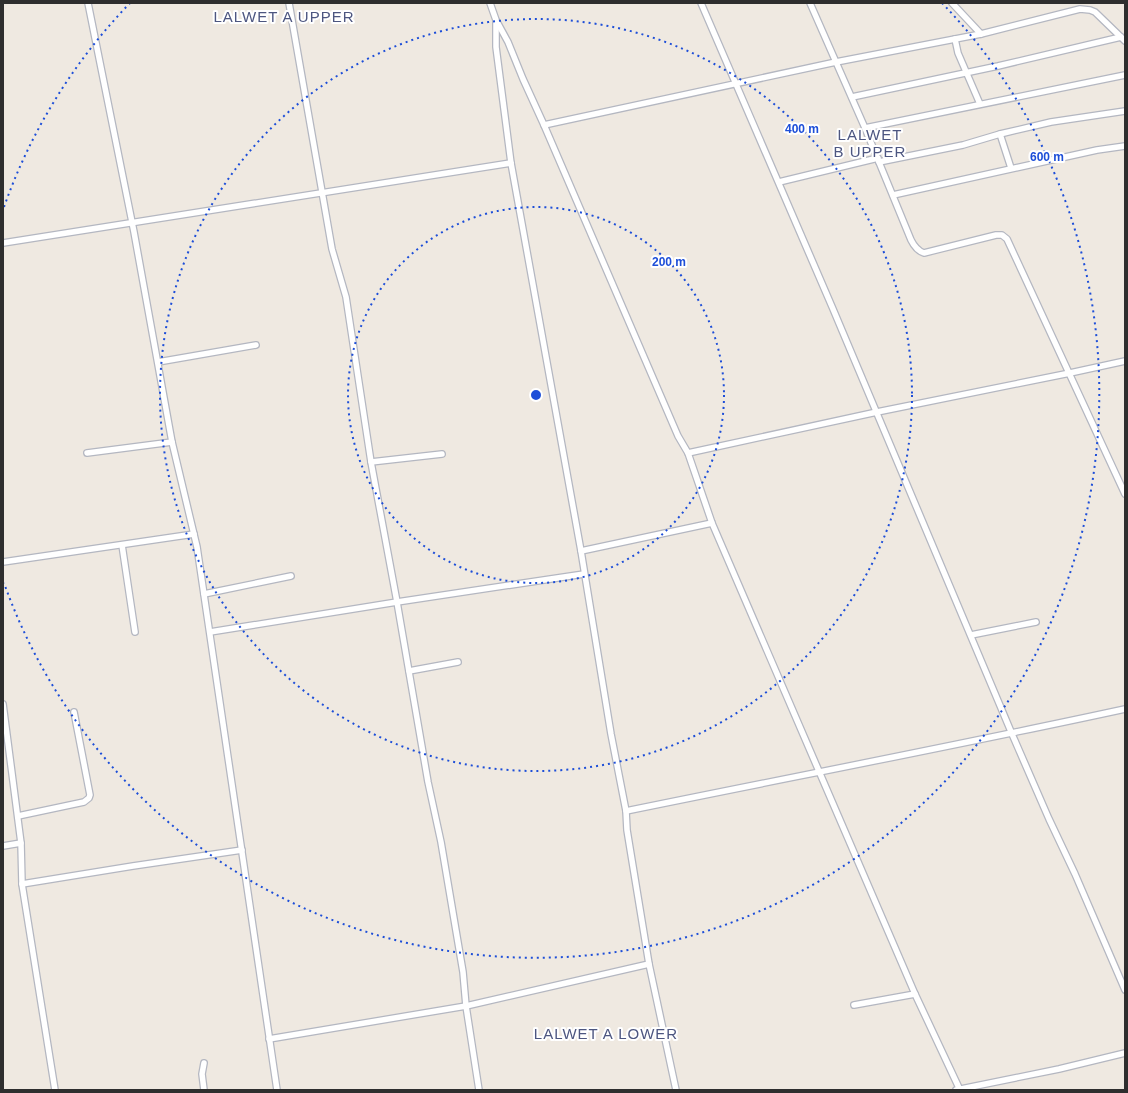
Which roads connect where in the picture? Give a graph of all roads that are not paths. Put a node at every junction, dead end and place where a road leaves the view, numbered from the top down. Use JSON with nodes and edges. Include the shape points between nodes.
{"nodes":[{"id":1,"x":88,"y":3,"type":"edge"},
{"id":2,"x":289,"y":3,"type":"edge"},
{"id":3,"x":490,"y":3,"type":"edge"},
{"id":4,"x":701,"y":3,"type":"edge"},
{"id":5,"x":810,"y":3,"type":"edge"},
{"id":6,"x":952,"y":3,"type":"edge"},
{"id":7,"x":496,"y":20,"type":"junction"},
{"id":8,"x":981,"y":34,"type":"junction"},
{"id":9,"x":955,"y":39,"type":"junction"},
{"id":10,"x":1123,"y":39,"type":"edge"},
{"id":11,"x":836,"y":62,"type":"junction"},
{"id":12,"x":967,"y":72,"type":"junction"},
{"id":13,"x":1125,"y":74,"type":"edge"},
{"id":14,"x":736,"y":83,"type":"junction"},
{"id":15,"x":852,"y":97,"type":"junction"},
{"id":16,"x":980,"y":104,"type":"junction"},
{"id":17,"x":1125,"y":111,"type":"edge"},
{"id":18,"x":544,"y":124,"type":"junction"},
{"id":19,"x":866,"y":128,"type":"junction"},
{"id":20,"x":1000,"y":134,"type":"junction"},
{"id":21,"x":1125,"y":146,"type":"edge"},
{"id":22,"x":878,"y":160,"type":"junction"},
{"id":23,"x":511,"y":163,"type":"junction"},
{"id":24,"x":1011,"y":168,"type":"junction"},
{"id":25,"x":779,"y":182,"type":"junction"},
{"id":26,"x":322,"y":192,"type":"junction"},
{"id":27,"x":893,"y":195,"type":"junction"},
{"id":28,"x":132,"y":223,"type":"junction"},
{"id":29,"x":3,"y":243,"type":"edge"},
{"id":30,"x":256,"y":345,"type":"dead end"},
{"id":31,"x":1125,"y":361,"type":"edge"},
{"id":32,"x":158,"y":362,"type":"junction"},
{"id":33,"x":1070,"y":374,"type":"junction"},
{"id":34,"x":877,"y":412,"type":"junction"},
{"id":35,"x":172,"y":442,"type":"junction"},
{"id":36,"x":87,"y":453,"type":"dead end"},
{"id":37,"x":688,"y":453,"type":"junction"},
{"id":38,"x":442,"y":454,"type":"dead end"},
{"id":39,"x":371,"y":462,"type":"junction"},
{"id":40,"x":1125,"y":494,"type":"edge"},
{"id":41,"x":712,"y":523,"type":"junction"},
{"id":42,"x":194,"y":534,"type":"junction"},
{"id":43,"x":122,"y":545,"type":"junction"},
{"id":44,"x":581,"y":551,"type":"junction"},
{"id":45,"x":3,"y":562,"type":"edge"},
{"id":46,"x":584,"y":574,"type":"junction"},
{"id":47,"x":291,"y":576,"type":"dead end"},
{"id":48,"x":204,"y":594,"type":"junction"},
{"id":49,"x":397,"y":602,"type":"junction"},
{"id":50,"x":1036,"y":622,"type":"dead end"},
{"id":51,"x":135,"y":632,"type":"dead end"},
{"id":52,"x":210,"y":632,"type":"junction"},
{"id":53,"x":970,"y":635,"type":"junction"},
{"id":54,"x":458,"y":662,"type":"dead end"},
{"id":55,"x":409,"y":671,"type":"junction"},
{"id":56,"x":3,"y":704,"type":"edge"},
{"id":57,"x":1125,"y":708,"type":"edge"},
{"id":58,"x":74,"y":712,"type":"dead end"},
{"id":59,"x":1012,"y":734,"type":"junction"},
{"id":60,"x":819,"y":771,"type":"junction"},
{"id":61,"x":626,"y":811,"type":"junction"},
{"id":62,"x":18,"y":816,"type":"junction"},
{"id":63,"x":22,"y":843,"type":"junction"},
{"id":64,"x":3,"y":846,"type":"edge"},
{"id":65,"x":242,"y":850,"type":"junction"},
{"id":66,"x":22,"y":884,"type":"junction"},
{"id":67,"x":649,"y":964,"type":"junction"},
{"id":68,"x":1125,"y":990,"type":"edge"},
{"id":69,"x":915,"y":994,"type":"junction"},
{"id":70,"x":854,"y":1005,"type":"dead end"},
{"id":71,"x":466,"y":1006,"type":"junction"},
{"id":72,"x":269,"y":1039,"type":"junction"},
{"id":73,"x":1125,"y":1053,"type":"edge"},
{"id":74,"x":204,"y":1063,"type":"dead end"},
{"id":75,"x":55,"y":1090,"type":"edge"},
{"id":76,"x":204,"y":1090,"type":"edge"},
{"id":77,"x":276,"y":1090,"type":"edge"},
{"id":78,"x":479,"y":1090,"type":"edge"},
{"id":79,"x":676,"y":1090,"type":"edge"},
{"id":80,"x":959,"y":1090,"type":"edge"}],
"edges":[{"from":1,"to":28,"type":"street"},
{"from":2,"to":26,"type":"street"},
{"from":3,"to":7,"type":"street"},
{"from":4,"to":14,"type":"street"},
{"from":5,"to":11,"type":"street"},
{"from":6,"to":8,"type":"street"},
{"from":7,"to":18,"type":"street"},
{"from":7,"to":23,"type":"street","via":[[496,47]]},
{"from":8,"to":9,"type":"street"},
{"from":8,"to":10,"type":"street","via":[[1080,9],[1095,12]]},
{"from":9,"to":11,"type":"street"},
{"from":9,"to":12,"type":"street"},
{"from":10,"to":12,"type":"street"},
{"from":11,"to":14,"type":"street"},
{"from":11,"to":15,"type":"street"},
{"from":12,"to":15,"type":"street"},
{"from":12,"to":16,"type":"street"},
{"from":13,"to":16,"type":"street"},
{"from":14,"to":18,"type":"street"},
{"from":14,"to":25,"type":"street"},
{"from":15,"to":19,"type":"street"},
{"from":16,"to":19,"type":"street"},
{"from":17,"to":20,"type":"street","via":[[1051,122]]},
{"from":18,"to":37,"type":"street","via":[[678,436]]},
{"from":19,"to":22,"type":"street"},
{"from":20,"to":22,"type":"street","via":[[963,145]]},
{"from":20,"to":24,"type":"street"},
{"from":21,"to":24,"type":"street"},
{"from":22,"to":25,"type":"street"},
{"from":22,"to":27,"type":"street"},
{"from":23,"to":26,"type":"street"},
{"from":23,"to":44,"type":"street"},
{"from":24,"to":27,"type":"street"},
{"from":25,"to":34,"type":"street"},
{"from":26,"to":28,"type":"street"},
{"from":26,"to":39,"type":"street","via":[[332,249],[346,297]]},
{"from":27,"to":33,"type":"street","via":[[911,240],[924,254],[996,235],[1007,239]]},
{"from":28,"to":29,"type":"street"},
{"from":28,"to":32,"type":"street"},
{"from":30,"to":32,"type":"street"},
{"from":31,"to":33,"type":"street"},
{"from":32,"to":35,"type":"street"},
{"from":33,"to":34,"type":"street"},
{"from":33,"to":40,"type":"street"},
{"from":34,"to":37,"type":"street"},
{"from":34,"to":53,"type":"street"},
{"from":35,"to":36,"type":"street"},
{"from":35,"to":42,"type":"street"},
{"from":37,"to":41,"type":"street"},
{"from":38,"to":39,"type":"street"},
{"from":39,"to":49,"type":"street"},
{"from":41,"to":44,"type":"street"},
{"from":41,"to":60,"type":"street"},
{"from":42,"to":43,"type":"street"},
{"from":42,"to":48,"type":"street"},
{"from":43,"to":45,"type":"street"},
{"from":43,"to":51,"type":"street"},
{"from":44,"to":46,"type":"street"},
{"from":46,"to":49,"type":"street"},
{"from":46,"to":61,"type":"street"},
{"from":47,"to":48,"type":"street"},
{"from":48,"to":52,"type":"street"},
{"from":49,"to":52,"type":"street"},
{"from":49,"to":55,"type":"street"},
{"from":50,"to":53,"type":"street"},
{"from":52,"to":65,"type":"street"},
{"from":53,"to":59,"type":"street"},
{"from":54,"to":55,"type":"street"},
{"from":55,"to":71,"type":"street","via":[[462,964]]},
{"from":56,"to":62,"type":"street"},
{"from":57,"to":59,"type":"street"},
{"from":58,"to":62,"type":"street","via":[[89,798],[84,802]]},
{"from":59,"to":60,"type":"street"},
{"from":59,"to":68,"type":"street","via":[[1076,874]]},
{"from":60,"to":61,"type":"street"},
{"from":60,"to":69,"type":"street"},
{"from":61,"to":67,"type":"street"},
{"from":62,"to":63,"type":"street"},
{"from":63,"to":64,"type":"street"},
{"from":63,"to":66,"type":"street"},
{"from":65,"to":66,"type":"street"},
{"from":65,"to":72,"type":"street"},
{"from":66,"to":75,"type":"street"},
{"from":67,"to":71,"type":"street"},
{"from":67,"to":79,"type":"street"},
{"from":69,"to":70,"type":"street"},
{"from":69,"to":80,"type":"street"},
{"from":71,"to":72,"type":"street"},
{"from":71,"to":78,"type":"street"},
{"from":72,"to":77,"type":"street"},
{"from":73,"to":80,"type":"street"},
{"from":74,"to":76,"type":"street"}]}
